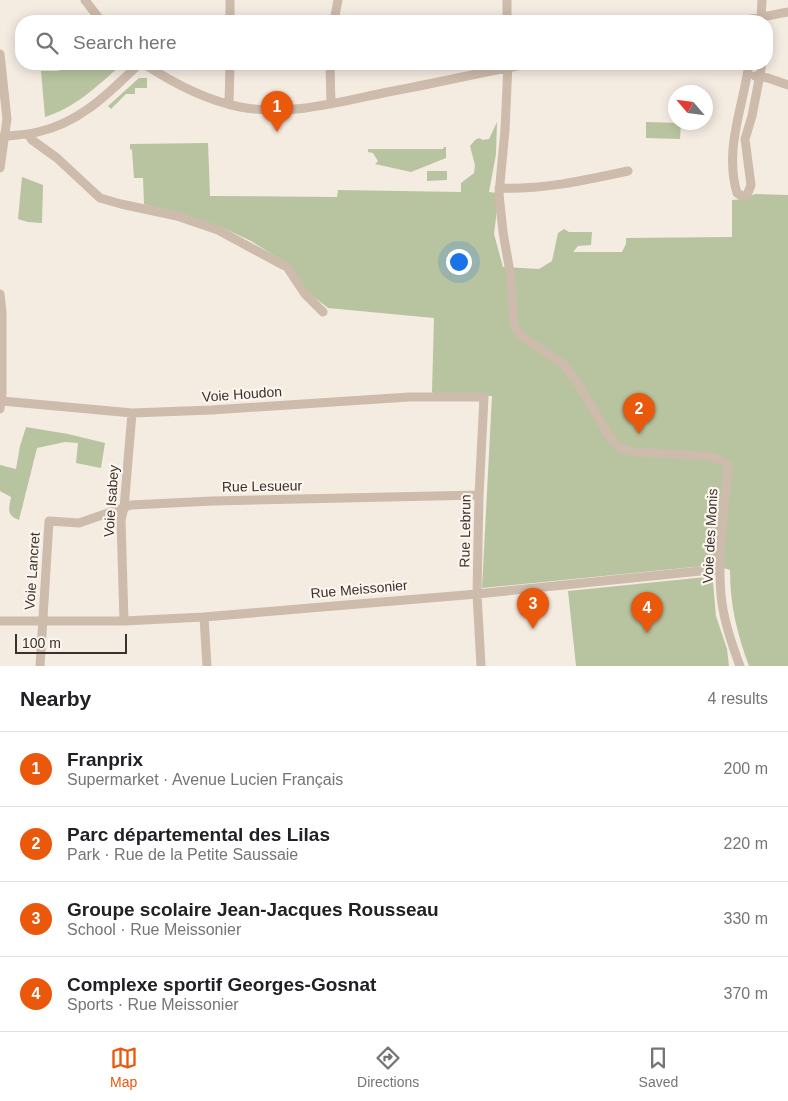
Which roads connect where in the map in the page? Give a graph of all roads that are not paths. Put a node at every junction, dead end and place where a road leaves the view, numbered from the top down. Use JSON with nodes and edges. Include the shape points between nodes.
{"nodes":[{"id":1,"x":85,"y":0,"type":"edge"},
{"id":2,"x":230,"y":0,"type":"edge"},
{"id":3,"x":338,"y":0,"type":"edge"},
{"id":4,"x":507,"y":0,"type":"edge"},
{"id":5,"x":788,"y":12,"type":"edge"},
{"id":6,"x":761,"y":14,"type":"edge"},
{"id":7,"x":96,"y":15,"type":"edge"},
{"id":8,"x":230,"y":15,"type":"edge"},
{"id":9,"x":335,"y":15,"type":"edge"},
{"id":10,"x":507,"y":15,"type":"edge"},
{"id":11,"x":0,"y":54,"type":"edge"},
{"id":12,"x":133,"y":70,"type":"edge"},
{"id":13,"x":154,"y":70,"type":"edge"},
{"id":14,"x":230,"y":70,"type":"edge"},
{"id":15,"x":330,"y":70,"type":"edge"},
{"id":16,"x":496,"y":70,"type":"edge"},
{"id":17,"x":508,"y":70,"type":"edge"},
{"id":18,"x":748,"y":70,"type":"edge"},
{"id":19,"x":761,"y":70,"type":"edge"},
{"id":20,"x":747,"y":76,"type":"junction"},
{"id":21,"x":760,"y":76,"type":"junction"},
{"id":22,"x":788,"y":85,"type":"edge"},
{"id":23,"x":229,"y":104,"type":"junction"},
{"id":24,"x":331,"y":104,"type":"junction"},
{"id":25,"x":28,"y":134,"type":"junction"},
{"id":26,"x":3,"y":136,"type":"edge"},
{"id":27,"x":733,"y":139,"type":"junction"},
{"id":28,"x":746,"y":139,"type":"junction"},
{"id":29,"x":0,"y":168,"type":"edge"},
{"id":30,"x":628,"y":171,"type":"dead end"},
{"id":31,"x":499,"y":188,"type":"junction"},
{"id":32,"x":0,"y":294,"type":"edge"},
{"id":33,"x":324,"y":312,"type":"dead end"},
{"id":34,"x":484,"y":397,"type":"joint"},
{"id":35,"x":1,"y":405,"type":"edge"},
{"id":36,"x":132,"y":413,"type":"junction"},
{"id":37,"x":478,"y":495,"type":"junction"},
{"id":38,"x":124,"y":508,"type":"junction"},
{"id":39,"x":50,"y":521,"type":"joint"},
{"id":40,"x":720,"y":569,"type":"junction"},
{"id":41,"x":477,"y":594,"type":"junction"},
{"id":42,"x":204,"y":617,"type":"junction"},
{"id":43,"x":0,"y":621,"type":"edge"},
{"id":44,"x":124,"y":621,"type":"junction"},
{"id":45,"x":43,"y":622,"type":"junction"},
{"id":46,"x":40,"y":666,"type":"edge"},
{"id":47,"x":207,"y":666,"type":"edge"},
{"id":48,"x":481,"y":666,"type":"edge"},
{"id":49,"x":740,"y":666,"type":"edge"}],
"edges":[{"from":1,"to":7,"type":"street"},
{"from":2,"to":8,"type":"street"},
{"from":3,"to":9,"type":"street"},
{"from":4,"to":10,"type":"street"},
{"from":5,"to":6,"type":"street"},
{"from":11,"to":26,"type":"street","via":[[7,119]]},
{"from":12,"to":25,"type":"street","via":[[83,113],[68,122]]},
{"from":13,"to":23,"type":"street","via":[[182,86]]},
{"from":14,"to":23,"type":"street"},
{"from":15,"to":24,"type":"street"},
{"from":16,"to":24,"type":"street"},
{"from":17,"to":31,"type":"street"},
{"from":18,"to":20,"type":"street"},
{"from":19,"to":21,"type":"street"},
{"from":20,"to":21,"type":"street"},
{"from":20,"to":27,"type":"street"},
{"from":21,"to":22,"type":"street"},
{"from":21,"to":28,"type":"street"},
{"from":23,"to":24,"type":"street","via":[[267,110]]},
{"from":25,"to":26,"type":"street"},
{"from":25,"to":33,"type":"street","via":[[100,198],[177,216],[218,230],[287,267],[305,294]]},
{"from":26,"to":29,"type":"street"},
{"from":27,"to":28,"type":"street"},
{"from":27,"to":28,"type":"street","via":[[735,186],[737,193],[744,197],[751,185]]},
{"from":30,"to":31,"type":"street","via":[[552,185]]},
{"from":31,"to":40,"type":"street","name":"Voie des Monis","via":[[514,326],[518,332],[564,365],[618,447],[633,452],[710,456],[728,464]]},
{"from":32,"to":35,"type":"street"},
{"from":34,"to":36,"type":"street","name":"Voie Houdon","via":[[408,397]]},
{"from":34,"to":37,"type":"street","name":"Rue Lebrun"},
{"from":35,"to":36,"type":"street","name":"Voie Houdon"},
{"from":36,"to":38,"type":"street","name":"Voie Isabey"},
{"from":37,"to":38,"type":"street","name":"Rue Lesueur","via":[[212,502]]},
{"from":37,"to":41,"type":"street","name":"Rue Lebrun"},
{"from":38,"to":39,"type":"street","name":"Rue Lesueur","via":[[78,523]]},
{"from":38,"to":44,"type":"street","name":"Voie Isabey","via":[[121,520]]},
{"from":39,"to":45,"type":"street","name":"Voie Lancret"},
{"from":40,"to":41,"type":"street","name":"Rue Meissonier"},
{"from":40,"to":49,"type":"street","name":"Voie des Monis","via":[[722,602]]},
{"from":41,"to":42,"type":"street","name":"Rue Meissonier"},
{"from":41,"to":48,"type":"street","name":"Rue Lebrun"},
{"from":42,"to":44,"type":"street","name":"Rue Meissonier"},
{"from":42,"to":47,"type":"street"},
{"from":43,"to":45,"type":"street","name":"Rue Meissonier"},
{"from":44,"to":45,"type":"street","name":"Rue Meissonier"},
{"from":45,"to":46,"type":"street","name":"Voie Lancret"}]}
